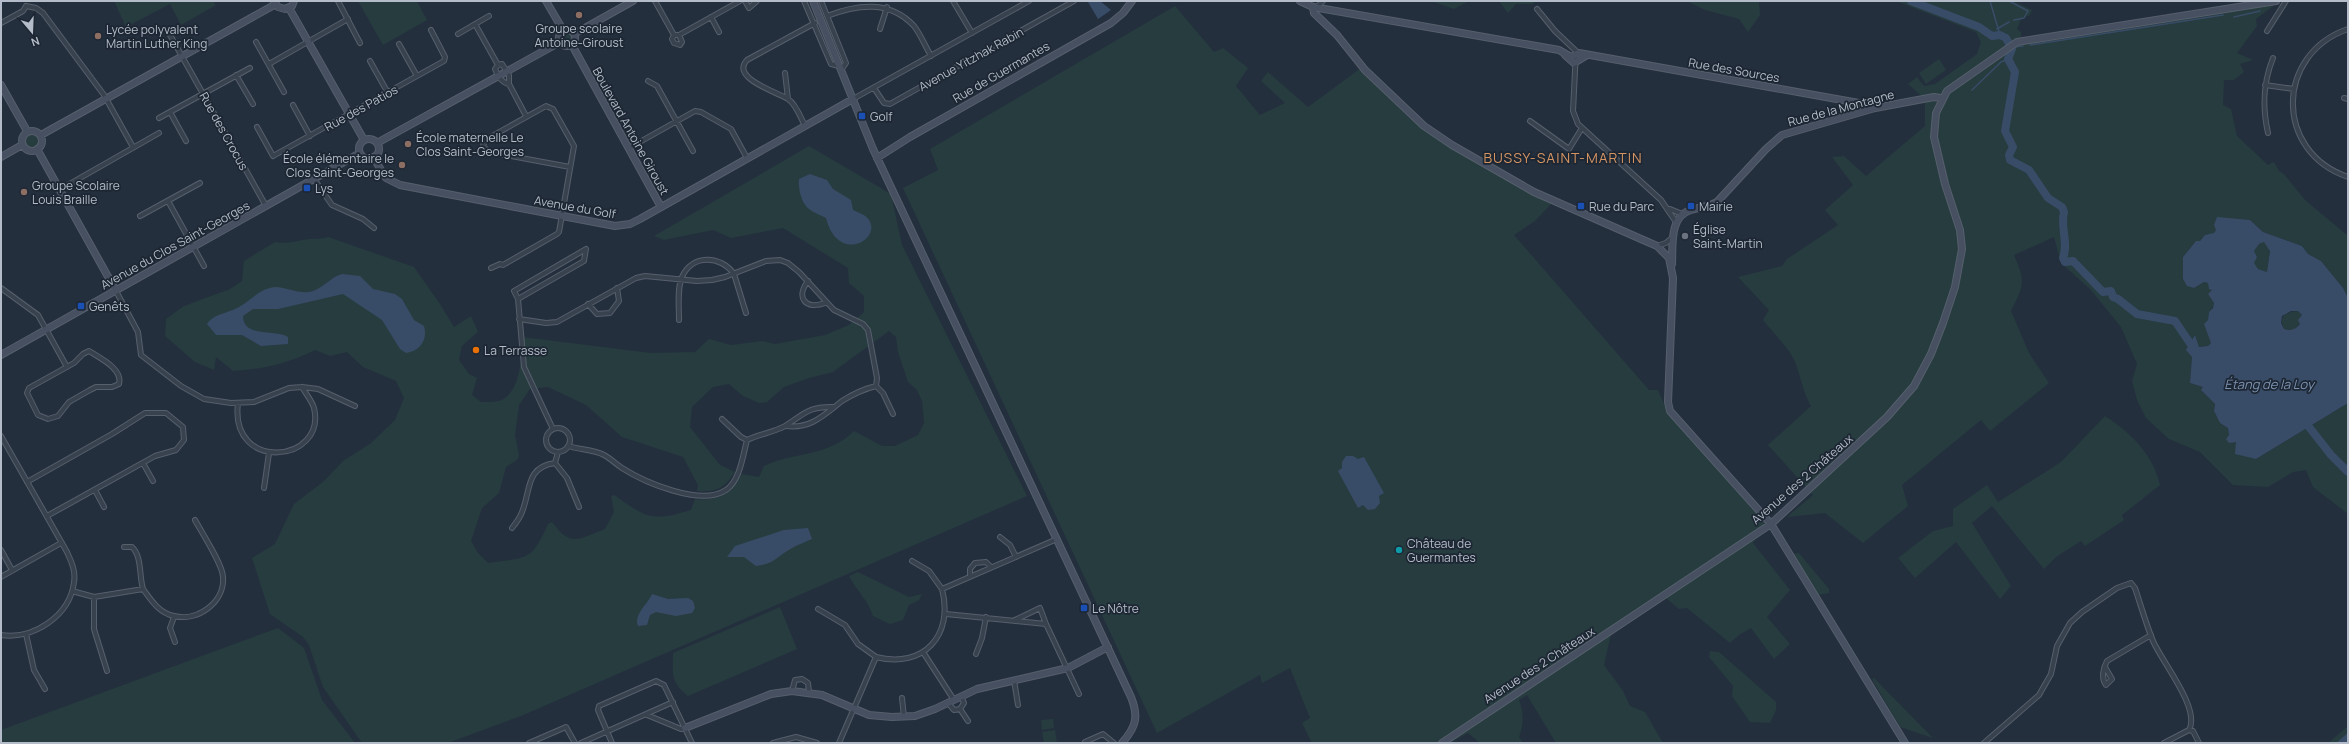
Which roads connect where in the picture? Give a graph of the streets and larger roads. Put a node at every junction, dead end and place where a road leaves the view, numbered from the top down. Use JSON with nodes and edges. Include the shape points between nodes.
{"nodes":[{"id":1,"x":25,"y":1,"type":"edge"},
{"id":2,"x":294,"y":1,"type":"edge"},
{"id":3,"x":338,"y":1,"type":"edge"},
{"id":4,"x":546,"y":1,"type":"edge"},
{"id":5,"x":633,"y":1,"type":"edge"},
{"id":6,"x":655,"y":1,"type":"edge"},
{"id":7,"x":740,"y":1,"type":"edge"},
{"id":8,"x":745,"y":1,"type":"edge"},
{"id":9,"x":757,"y":1,"type":"edge"},
{"id":10,"x":804,"y":1,"type":"edge"},
{"id":11,"x":813,"y":1,"type":"edge"},
{"id":12,"x":821,"y":1,"type":"edge"},
{"id":13,"x":953,"y":1,"type":"edge"},
{"id":14,"x":1029,"y":1,"type":"edge"},
{"id":15,"x":1074,"y":1,"type":"edge"},
{"id":16,"x":1132,"y":1,"type":"edge"},
{"id":17,"x":1300,"y":1,"type":"edge"},
{"id":18,"x":1323,"y":1,"type":"edge"},
{"id":19,"x":2276,"y":1,"type":"edge"},
{"id":20,"x":2286,"y":1,"type":"edge"},
{"id":21,"x":275,"y":2,"type":"edge"},
{"id":22,"x":26,"y":6,"type":"junction"},
{"id":23,"x":887,"y":7,"type":"junction"},
{"id":24,"x":1315,"y":7,"type":"junction"},
{"id":25,"x":289,"y":8,"type":"junction"},
{"id":26,"x":1537,"y":9,"type":"dead end"},
{"id":27,"x":489,"y":16,"type":"dead end"},
{"id":28,"x":827,"y":16,"type":"junction"},
{"id":29,"x":711,"y":17,"type":"junction"},
{"id":30,"x":348,"y":20,"type":"junction"},
{"id":31,"x":1,"y":23,"type":"edge"},
{"id":32,"x":815,"y":23,"type":"junction"},
{"id":33,"x":475,"y":24,"type":"junction"},
{"id":34,"x":880,"y":29,"type":"dead end"},
{"id":35,"x":2348,"y":29,"type":"edge"},
{"id":36,"x":431,"y":30,"type":"dead end"},
{"id":37,"x":563,"y":30,"type":"junction"},
{"id":38,"x":2267,"y":31,"type":"dead end"},
{"id":39,"x":719,"y":32,"type":"dead end"},
{"id":40,"x":972,"y":33,"type":"junction"},
{"id":41,"x":458,"y":34,"type":"dead end"},
{"id":42,"x":574,"y":34,"type":"junction"},
{"id":43,"x":170,"y":35,"type":"dead end"},
{"id":44,"x":256,"y":42,"type":"dead end"},
{"id":45,"x":308,"y":42,"type":"junction"},
{"id":46,"x":560,"y":42,"type":"junction"},
{"id":47,"x":360,"y":43,"type":"dead end"},
{"id":48,"x":399,"y":44,"type":"dead end"},
{"id":49,"x":572,"y":45,"type":"junction"},
{"id":50,"x":1562,"y":53,"type":"junction"},
{"id":51,"x":1577,"y":53,"type":"junction"},
{"id":52,"x":1587,"y":55,"type":"junction"},
{"id":53,"x":182,"y":56,"type":"junction"},
{"id":54,"x":931,"y":56,"type":"junction"},
{"id":55,"x":2273,"y":58,"type":"dead end"},
{"id":56,"x":370,"y":61,"type":"dead end"},
{"id":57,"x":1576,"y":62,"type":"junction"},
{"id":58,"x":269,"y":64,"type":"junction"},
{"id":59,"x":498,"y":65,"type":"junction"},
{"id":60,"x":250,"y":68,"type":"dead end"},
{"id":61,"x":840,"y":68,"type":"junction"},
{"id":62,"x":507,"y":71,"type":"junction"},
{"id":63,"x":786,"y":73,"type":"dead end"},
{"id":64,"x":236,"y":75,"type":"junction"},
{"id":65,"x":417,"y":76,"type":"junction"},
{"id":66,"x":498,"y":76,"type":"junction"},
{"id":67,"x":648,"y":81,"type":"dead end"},
{"id":68,"x":509,"y":84,"type":"junction"},
{"id":69,"x":1,"y":85,"type":"edge"},
{"id":70,"x":2265,"y":85,"type":"junction"},
{"id":71,"x":874,"y":88,"type":"junction"},
{"id":72,"x":2294,"y":90,"type":"junction"},
{"id":73,"x":284,"y":92,"type":"dead end"},
{"id":74,"x":203,"y":93,"type":"junction"},
{"id":75,"x":388,"y":93,"type":"junction"},
{"id":76,"x":1941,"y":98,"type":"junction"},
{"id":77,"x":106,"y":99,"type":"junction"},
{"id":78,"x":788,"y":99,"type":"junction"},
{"id":79,"x":853,"y":99,"type":"junction"},
{"id":80,"x":253,"y":104,"type":"dead end"},
{"id":81,"x":293,"y":105,"type":"dead end"},
{"id":82,"x":1875,"y":108,"type":"junction"},
{"id":83,"x":170,"y":112,"type":"junction"},
{"id":84,"x":349,"y":114,"type":"junction"},
{"id":85,"x":526,"y":116,"type":"junction"},
{"id":86,"x":158,"y":118,"type":"dead end"},
{"id":87,"x":676,"y":121,"type":"junction"},
{"id":88,"x":1530,"y":121,"type":"dead end"},
{"id":89,"x":805,"y":126,"type":"junction"},
{"id":90,"x":257,"y":127,"type":"dead end"},
{"id":91,"x":1582,"y":128,"type":"junction"},
{"id":92,"x":27,"y":131,"type":"junction"},
{"id":93,"x":2268,"y":132,"type":"dead end"},
{"id":94,"x":159,"y":134,"type":"dead end"},
{"id":95,"x":41,"y":135,"type":"junction"},
{"id":96,"x":310,"y":136,"type":"junction"},
{"id":97,"x":364,"y":140,"type":"junction"},
{"id":98,"x":186,"y":141,"type":"dead end"},
{"id":99,"x":377,"y":143,"type":"junction"},
{"id":100,"x":22,"y":145,"type":"junction"},
{"id":101,"x":133,"y":147,"type":"junction"},
{"id":102,"x":629,"y":148,"type":"junction"},
{"id":103,"x":37,"y":149,"type":"junction"},
{"id":104,"x":693,"y":151,"type":"dead end"},
{"id":105,"x":360,"y":153,"type":"junction"},
{"id":106,"x":1,"y":157,"type":"edge"},
{"id":107,"x":373,"y":157,"type":"junction"},
{"id":108,"x":747,"y":158,"type":"junction"},
{"id":109,"x":877,"y":158,"type":"junction"},
{"id":110,"x":570,"y":167,"type":"junction"},
{"id":111,"x":2348,"y":177,"type":"edge"},
{"id":112,"x":314,"y":179,"type":"junction"},
{"id":113,"x":200,"y":183,"type":"dead end"},
{"id":114,"x":59,"y":190,"type":"junction"},
{"id":115,"x":168,"y":201,"type":"junction"},
{"id":116,"x":266,"y":206,"type":"junction"},
{"id":117,"x":661,"y":206,"type":"junction"},
{"id":118,"x":1669,"y":209,"type":"junction"},
{"id":119,"x":1682,"y":214,"type":"junction"},
{"id":120,"x":140,"y":216,"type":"dead end"},
{"id":121,"x":561,"y":216,"type":"junction"},
{"id":122,"x":1676,"y":222,"type":"junction"},
{"id":123,"x":374,"y":228,"type":"dead end"},
{"id":124,"x":1674,"y":237,"type":"junction"},
{"id":125,"x":1657,"y":246,"type":"junction"},
{"id":126,"x":194,"y":247,"type":"junction"},
{"id":127,"x":204,"y":266,"type":"dead end"},
{"id":128,"x":491,"y":268,"type":"dead end"},
{"id":129,"x":1672,"y":269,"type":"junction"},
{"id":130,"x":734,"y":274,"type":"junction"},
{"id":131,"x":680,"y":281,"type":"junction"},
{"id":132,"x":808,"y":281,"type":"junction"},
{"id":133,"x":1,"y":288,"type":"edge"},
{"id":134,"x":617,"y":288,"type":"junction"},
{"id":135,"x":116,"y":290,"type":"junction"},
{"id":136,"x":518,"y":298,"type":"junction"},
{"id":137,"x":825,"y":303,"type":"junction"},
{"id":138,"x":588,"y":304,"type":"junction"},
{"id":139,"x":746,"y":312,"type":"dead end"},
{"id":140,"x":519,"y":319,"type":"junction"},
{"id":141,"x":679,"y":320,"type":"dead end"},
{"id":142,"x":47,"y":330,"type":"junction"},
{"id":143,"x":1,"y":355,"type":"edge"},
{"id":144,"x":67,"y":367,"type":"junction"},
{"id":145,"x":876,"y":386,"type":"junction"},
{"id":146,"x":302,"y":387,"type":"junction"},
{"id":147,"x":238,"y":403,"type":"junction"},
{"id":148,"x":355,"y":406,"type":"dead end"},
{"id":149,"x":834,"y":407,"type":"junction"},
{"id":150,"x":893,"y":414,"type":"dead end"},
{"id":151,"x":722,"y":419,"type":"dead end"},
{"id":152,"x":786,"y":426,"type":"junction"},
{"id":153,"x":552,"y":429,"type":"junction"},
{"id":154,"x":1,"y":436,"type":"edge"},
{"id":155,"x":747,"y":440,"type":"junction"},
{"id":156,"x":568,"y":446,"type":"junction"},
{"id":157,"x":269,"y":452,"type":"junction"},
{"id":158,"x":558,"y":452,"type":"junction"},
{"id":159,"x":143,"y":463,"type":"junction"},
{"id":160,"x":555,"y":463,"type":"junction"},
{"id":161,"x":153,"y":481,"type":"dead end"},
{"id":162,"x":26,"y":482,"type":"junction"},
{"id":163,"x":264,"y":488,"type":"dead end"},
{"id":164,"x":95,"y":490,"type":"junction"},
{"id":165,"x":104,"y":507,"type":"dead end"},
{"id":166,"x":579,"y":507,"type":"dead end"},
{"id":167,"x":46,"y":516,"type":"junction"},
{"id":168,"x":195,"y":520,"type":"dead end"},
{"id":169,"x":1771,"y":524,"type":"junction"},
{"id":170,"x":512,"y":528,"type":"dead end"},
{"id":171,"x":1000,"y":537,"type":"dead end"},
{"id":172,"x":1057,"y":539,"type":"junction"},
{"id":173,"x":61,"y":543,"type":"junction"},
{"id":174,"x":124,"y":547,"type":"dead end"},
{"id":175,"x":1,"y":550,"type":"edge"},
{"id":176,"x":1016,"y":557,"type":"junction"},
{"id":177,"x":912,"y":561,"type":"dead end"},
{"id":178,"x":991,"y":567,"type":"junction"},
{"id":179,"x":12,"y":570,"type":"junction"},
{"id":180,"x":970,"y":576,"type":"junction"},
{"id":181,"x":1,"y":577,"type":"edge"},
{"id":182,"x":143,"y":589,"type":"junction"},
{"id":183,"x":942,"y":589,"type":"junction"},
{"id":184,"x":72,"y":591,"type":"junction"},
{"id":185,"x":94,"y":598,"type":"junction"},
{"id":186,"x":818,"y":609,"type":"dead end"},
{"id":187,"x":946,"y":614,"type":"junction"},
{"id":188,"x":174,"y":617,"type":"junction"},
{"id":189,"x":986,"y":617,"type":"junction"},
{"id":190,"x":1015,"y":620,"type":"junction"},
{"id":191,"x":1046,"y":624,"type":"junction"},
{"id":192,"x":26,"y":634,"type":"junction"},
{"id":193,"x":1,"y":635,"type":"edge"},
{"id":194,"x":2151,"y":635,"type":"junction"},
{"id":195,"x":175,"y":642,"type":"dead end"},
{"id":196,"x":1108,"y":647,"type":"junction"},
{"id":197,"x":923,"y":652,"type":"junction"},
{"id":198,"x":976,"y":654,"type":"dead end"},
{"id":199,"x":876,"y":656,"type":"junction"},
{"id":200,"x":2105,"y":666,"type":"dead end"},
{"id":201,"x":1068,"y":668,"type":"junction"},
{"id":202,"x":107,"y":671,"type":"dead end"},
{"id":203,"x":1014,"y":680,"type":"junction"},
{"id":204,"x":45,"y":689,"type":"dead end"},
{"id":205,"x":792,"y":691,"type":"junction"},
{"id":206,"x":809,"y":692,"type":"junction"},
{"id":207,"x":1080,"y":694,"type":"dead end"},
{"id":208,"x":962,"y":696,"type":"junction"},
{"id":209,"x":902,"y":698,"type":"dead end"},
{"id":210,"x":954,"y":700,"type":"junction"},
{"id":211,"x":673,"y":702,"type":"junction"},
{"id":212,"x":948,"y":703,"type":"junction"},
{"id":213,"x":1018,"y":705,"type":"dead end"},
{"id":214,"x":960,"y":709,"type":"junction"},
{"id":215,"x":854,"y":710,"type":"junction"},
{"id":216,"x":647,"y":715,"type":"junction"},
{"id":217,"x":904,"y":717,"type":"junction"},
{"id":218,"x":968,"y":721,"type":"dead end"},
{"id":219,"x":685,"y":728,"type":"junction"},
{"id":220,"x":2189,"y":730,"type":"junction"},
{"id":221,"x":607,"y":732,"type":"junction"},
{"id":222,"x":1085,"y":742,"type":"dead end"},
{"id":223,"x":529,"y":743,"type":"edge"},
{"id":224,"x":575,"y":743,"type":"edge"},
{"id":225,"x":581,"y":743,"type":"edge"},
{"id":226,"x":612,"y":743,"type":"edge"},
{"id":227,"x":692,"y":743,"type":"edge"},
{"id":228,"x":773,"y":743,"type":"edge"},
{"id":229,"x":817,"y":743,"type":"edge"},
{"id":230,"x":839,"y":743,"type":"edge"},
{"id":231,"x":1114,"y":743,"type":"edge"},
{"id":232,"x":1122,"y":743,"type":"edge"},
{"id":233,"x":1442,"y":743,"type":"edge"},
{"id":234,"x":1905,"y":743,"type":"edge"},
{"id":235,"x":1984,"y":743,"type":"edge"},
{"id":236,"x":2164,"y":743,"type":"edge"},
{"id":237,"x":2200,"y":743,"type":"edge"}],
"edges":[{"from":1,"to":22,"type":"street"},
{"from":2,"to":25,"type":"street"},
{"from":3,"to":30,"type":"street"},
{"from":4,"to":37,"type":"street"},
{"from":5,"to":42,"type":"street"},
{"from":6,"to":29,"type":"street","via":[[677,35]]},
{"from":7,"to":29,"type":"street"},
{"from":8,"to":9,"type":"street","via":[[749,8]]},
{"from":10,"to":32,"type":"street"},
{"from":11,"to":61,"type":"street"},
{"from":12,"to":28,"type":"street"},
{"from":13,"to":40,"type":"street"},
{"from":14,"to":40,"type":"street","name":"Avenue Yitzhak Rabin"},
{"from":15,"to":71,"type":"street","name":"Avenue Yitzhak Rabin","via":[[890,104],[884,103]]},
{"from":16,"to":109,"type":"street","name":"Rue de Guermantes","via":[[1111,23]]},
{"from":17,"to":24,"type":"street","name":"Rue des Sources"},
{"from":18,"to":24,"type":"street"},
{"from":19,"to":76,"type":"street","via":[[2012,43]]},
{"from":20,"to":38,"type":"street"},
{"from":21,"to":25,"type":"street","via":[[282,8]]},
{"from":21,"to":53,"type":"street"},
{"from":22,"to":31,"type":"street","via":[[23,11]]},
{"from":22,"to":77,"type":"street","via":[[43,13]]},
{"from":23,"to":28,"type":"street","via":[[864,4]]},
{"from":23,"to":34,"type":"street"},
{"from":23,"to":54,"type":"street","via":[[909,20]]},
{"from":24,"to":50,"type":"street","name":"Rue des Sources"},
{"from":24,"to":125,"type":"street","via":[[1314,13],[1337,35],[1365,70],[1410,114],[1452,145],[1534,192]]},
{"from":25,"to":45,"type":"street"},
{"from":26,"to":51,"type":"street"},
{"from":27,"to":33,"type":"street"},
{"from":28,"to":61,"type":"street","via":[[846,62]]},
{"from":29,"to":39,"type":"street"},
{"from":30,"to":45,"type":"street"},
{"from":30,"to":47,"type":"street"},
{"from":32,"to":61,"type":"street","via":[[831,64]]},
{"from":32,"to":78,"type":"street","via":[[747,60],[744,65],[743,72],[749,79]]},
{"from":33,"to":41,"type":"street"},
{"from":33,"to":59,"type":"street"},
{"from":35,"to":72,"type":"street","via":[[2330,37],[2313,50],[2298,73]]},
{"from":36,"to":65,"type":"street","name":"Rue des Patios","via":[[445,57],[444,61]]},
{"from":37,"to":42,"type":"street"},
{"from":37,"to":46,"type":"street","via":[[559,34]]},
{"from":40,"to":54,"type":"street","name":"Avenue Yitzhak Rabin"},
{"from":42,"to":49,"type":"street"},
{"from":43,"to":53,"type":"street","name":"Rue des Crocus"},
{"from":44,"to":58,"type":"street"},
{"from":45,"to":58,"type":"street"},
{"from":45,"to":84,"type":"street"},
{"from":46,"to":49,"type":"street","via":[[564,46]]},
{"from":46,"to":62,"type":"street"},
{"from":48,"to":65,"type":"street"},
{"from":49,"to":102,"type":"street","name":"Boulevard Antoine Giroust"},
{"from":50,"to":51,"type":"street","name":"Rue des Sources","via":[[1571,57]]},
{"from":50,"to":57,"type":"street","name":"Rue des Sources","via":[[1570,62]]},
{"from":51,"to":52,"type":"street","name":"Rue des Sources"},
{"from":51,"to":57,"type":"street"},
{"from":52,"to":57,"type":"street"},
{"from":52,"to":82,"type":"street","name":"Rue des Sources","via":[[1870,105]]},
{"from":53,"to":74,"type":"street","name":"Rue des Crocus"},
{"from":53,"to":77,"type":"street"},
{"from":54,"to":71,"type":"street","name":"Avenue Yitzhak Rabin"},
{"from":55,"to":70,"type":"street"},
{"from":56,"to":75,"type":"street"},
{"from":57,"to":91,"type":"street","via":[[1574,111]]},
{"from":58,"to":73,"type":"street"},
{"from":59,"to":62,"type":"street","via":[[502,64]]},
{"from":59,"to":66,"type":"street","via":[[495,69]]},
{"from":60,"to":64,"type":"street"},
{"from":61,"to":79,"type":"street"},
{"from":62,"to":66,"type":"street"},
{"from":62,"to":68,"type":"street"},
{"from":63,"to":78,"type":"street"},
{"from":64,"to":74,"type":"street"},
{"from":64,"to":80,"type":"street"},
{"from":65,"to":75,"type":"street","name":"Rue des Patios"},
{"from":66,"to":68,"type":"street"},
{"from":66,"to":99,"type":"street"},
{"from":67,"to":87,"type":"street","via":[[657,86]]},
{"from":68,"to":85,"type":"street"},
{"from":69,"to":92,"type":"street"},
{"from":70,"to":72,"type":"street"},
{"from":70,"to":93,"type":"street","via":[[2264,107]]},
{"from":71,"to":79,"type":"street","name":"Avenue Yitzhak Rabin"},
{"from":72,"to":111,"type":"street","via":[[2294,116],[2304,145],[2328,168]]},
{"from":74,"to":83,"type":"street"},
{"from":74,"to":116,"type":"street","name":"Rue des Crocus"},
{"from":75,"to":84,"type":"street","name":"Rue des Patios"},
{"from":76,"to":82,"type":"street","name":"Rue de la Montagne","via":[[1934,96]]},
{"from":76,"to":169,"type":"street","name":"Avenue des 2 Châteaux","via":[[1934,124],[1934,136],[1945,184],[1960,230],[1962,249],[1955,287],[1932,354],[1914,386],[1887,417]]},
{"from":77,"to":95,"type":"street"},
{"from":77,"to":101,"type":"street"},
{"from":78,"to":89,"type":"street"},
{"from":79,"to":89,"type":"street","name":"Avenue du Golf"},
{"from":79,"to":109,"type":"street"},
{"from":81,"to":96,"type":"street"},
{"from":82,"to":119,"type":"street","name":"Rue de la Montagne","via":[[1782,135],[1717,202]]},
{"from":83,"to":86,"type":"street"},
{"from":83,"to":98,"type":"street"},
{"from":84,"to":96,"type":"street","name":"Rue des Patios"},
{"from":84,"to":97,"type":"street"},
{"from":85,"to":110,"type":"street","via":[[546,106],[553,109],[574,146]]},
{"from":85,"to":110,"type":"street","via":[[485,140],[484,149],[488,152]]},
{"from":87,"to":102,"type":"street"},
{"from":87,"to":104,"type":"street"},
{"from":87,"to":108,"type":"street","via":[[695,111],[701,112],[731,129]]},
{"from":88,"to":91,"type":"street","via":[[1569,150]]},
{"from":89,"to":108,"type":"street","name":"Avenue du Golf"},
{"from":90,"to":96,"type":"street","name":"Rue des Patios","via":[[273,156]]},
{"from":91,"to":118,"type":"street"},
{"from":92,"to":95,"type":"street","via":[[35,131]]},
{"from":92,"to":100,"type":"street","via":[[22,136]]},
{"from":94,"to":101,"type":"street"},
{"from":95,"to":103,"type":"street","via":[[42,144]]},
{"from":97,"to":99,"type":"street","via":[[369,139]]},
{"from":97,"to":105,"type":"street","via":[[360,144]]},
{"from":99,"to":107,"type":"street","via":[[378,149]]},
{"from":100,"to":103,"type":"street","via":[[31,151]]},
{"from":100,"to":106,"type":"street"},
{"from":101,"to":114,"type":"street"},
{"from":102,"to":117,"type":"street","name":"Boulevard Antoine Giroust"},
{"from":103,"to":114,"type":"street"},
{"from":105,"to":107,"type":"street","via":[[367,159]]},
{"from":105,"to":112,"type":"street","name":"Avenue du Clos Saint-Georges"},
{"from":107,"to":121,"type":"street","name":"Avenue du Golf","via":[[386,178],[400,186]]},
{"from":108,"to":117,"type":"street","name":"Avenue du Golf"},
{"from":109,"to":172,"type":"street"},
{"from":110,"to":121,"type":"street"},
{"from":112,"to":116,"type":"street","name":"Avenue du Clos Saint-Georges"},
{"from":112,"to":123,"type":"street","via":[[332,205],[363,219]]},
{"from":113,"to":115,"type":"street"},
{"from":114,"to":135,"type":"street"},
{"from":115,"to":120,"type":"street"},
{"from":115,"to":126,"type":"street"},
{"from":116,"to":126,"type":"street","name":"Avenue du Clos Saint-Georges"},
{"from":117,"to":121,"type":"street","name":"Avenue du Golf","via":[[630,224],[615,226]]},
{"from":118,"to":119,"type":"street"},
{"from":118,"to":122,"type":"street"},
{"from":119,"to":122,"type":"street"},
{"from":121,"to":128,"type":"street","via":[[559,232],[555,237],[503,265]]},
{"from":122,"to":124,"type":"street"},
{"from":124,"to":125,"type":"street"},
{"from":124,"to":129,"type":"street"},
{"from":125,"to":129,"type":"street","via":[[1667,255]]},
{"from":126,"to":127,"type":"street"},
{"from":126,"to":135,"type":"street","name":"Avenue du Clos Saint-Georges"},
{"from":129,"to":169,"type":"street","via":[[1668,402],[1670,411]]},
{"from":130,"to":131,"type":"street","via":[[712,280]]},
{"from":130,"to":131,"type":"street","via":[[724,263],[707,259],[690,266]]},
{"from":130,"to":132,"type":"street","via":[[766,261],[780,260],[788,263]]},
{"from":130,"to":139,"type":"street"},
{"from":131,"to":134,"type":"street","via":[[645,276]]},
{"from":131,"to":141,"type":"street"},
{"from":132,"to":137,"type":"street"},
{"from":132,"to":137,"type":"street","via":[[802,289],[805,302],[814,306]]},
{"from":133,"to":142,"type":"street","via":[[38,316]]},
{"from":134,"to":138,"type":"street"},
{"from":134,"to":138,"type":"street","via":[[619,301],[610,313],[597,314]]},
{"from":135,"to":142,"type":"street","name":"Avenue du Clos Saint-Georges"},
{"from":135,"to":147,"type":"street","via":[[135,323],[144,359],[195,395],[204,399]]},
{"from":136,"to":136,"type":"street","via":[[584,261],[586,249],[514,291]]},
{"from":136,"to":140,"type":"street"},
{"from":137,"to":145,"type":"street","via":[[863,324],[868,330],[877,378]]},
{"from":138,"to":140,"type":"street","via":[[557,322]]},
{"from":140,"to":153,"type":"street","via":[[524,367]]},
{"from":142,"to":143,"type":"street","name":"Avenue du Clos Saint-Georges"},
{"from":142,"to":144,"type":"street"},
{"from":144,"to":144,"type":"street","via":[[29,388],[29,398],[38,415],[43,418],[58,416],[74,399],[96,387],[112,387],[119,384],[117,371],[89,351]]},
{"from":145,"to":149,"type":"street","via":[[852,395]]},
{"from":145,"to":150,"type":"street","via":[[883,393]]},
{"from":146,"to":147,"type":"street","via":[[289,388],[254,402]]},
{"from":146,"to":148,"type":"street","via":[[318,389]]},
{"from":146,"to":157,"type":"street","via":[[314,409],[314,428],[299,447],[283,452]]},
{"from":147,"to":157,"type":"street","via":[[237,420],[244,439],[254,447]]},
{"from":149,"to":152,"type":"street","via":[[825,416],[810,424]]},
{"from":149,"to":152,"type":"street","via":[[823,406],[805,411]]},
{"from":151,"to":155,"type":"street"},
{"from":152,"to":155,"type":"street","via":[[760,433]]},
{"from":153,"to":156,"type":"street","via":[[563,428],[567,432],[570,436]]},
{"from":153,"to":158,"type":"street","via":[[547,436],[547,445]]},
{"from":154,"to":162,"type":"street"},
{"from":155,"to":156,"type":"street","via":[[731,486],[716,495],[707,496],[664,488],[621,468],[604,455]]},
{"from":156,"to":158,"type":"street"},
{"from":157,"to":163,"type":"street"},
{"from":158,"to":160,"type":"street"},
{"from":159,"to":161,"type":"street"},
{"from":159,"to":162,"type":"street","via":[[176,450],[184,440],[183,427],[166,413],[152,412],[138,416],[112,434]]},
{"from":159,"to":164,"type":"street"},
{"from":160,"to":166,"type":"street","via":[[567,478]]},
{"from":160,"to":170,"type":"street","via":[[541,467],[531,478],[522,513]]},
{"from":162,"to":167,"type":"street"},
{"from":164,"to":165,"type":"street"},
{"from":164,"to":167,"type":"street"},
{"from":167,"to":173,"type":"street"},
{"from":168,"to":188,"type":"street","via":[[220,565],[222,588],[220,597],[199,615]]},
{"from":169,"to":233,"type":"street","name":"Avenue des 2 Châteaux"},
{"from":169,"to":234,"type":"street"},
{"from":171,"to":176,"type":"street","via":[[1010,545]]},
{"from":172,"to":176,"type":"street"},
{"from":172,"to":196,"type":"street"},
{"from":173,"to":179,"type":"street"},
{"from":173,"to":184,"type":"street","via":[[74,573]]},
{"from":174,"to":182,"type":"street","via":[[132,547],[138,555]]},
{"from":175,"to":179,"type":"street"},
{"from":176,"to":178,"type":"street"},
{"from":177,"to":183,"type":"street","via":[[929,571]]},
{"from":178,"to":180,"type":"street"},
{"from":178,"to":180,"type":"street","via":[[986,562],[975,563],[970,569]]},
{"from":179,"to":181,"type":"street"},
{"from":180,"to":183,"type":"street"},
{"from":182,"to":185,"type":"street"},
{"from":182,"to":188,"type":"street","via":[[158,608]]},
{"from":183,"to":187,"type":"street"},
{"from":184,"to":185,"type":"street"},
{"from":184,"to":192,"type":"street","via":[[58,614],[40,629]]},
{"from":185,"to":202,"type":"street","via":[[94,629]]},
{"from":186,"to":199,"type":"street","via":[[845,625],[858,644]]},
{"from":187,"to":189,"type":"street"},
{"from":187,"to":197,"type":"street","via":[[939,634]]},
{"from":188,"to":195,"type":"street","via":[[170,632]]},
{"from":189,"to":190,"type":"street"},
{"from":189,"to":198,"type":"street"},
{"from":190,"to":191,"type":"street"},
{"from":190,"to":191,"type":"street","via":[[1040,608]]},
{"from":191,"to":201,"type":"street"},
{"from":192,"to":193,"type":"street"},
{"from":192,"to":204,"type":"street","via":[[34,670]]},
{"from":194,"to":200,"type":"street","via":[[2110,659]]},
{"from":194,"to":220,"type":"street","via":[[2184,696],[2193,722]]},
{"from":194,"to":235,"type":"street","via":[[2135,588],[2131,583],[2117,588],[2082,612],[2070,624],[2057,646],[2051,674],[2039,696]]},
{"from":196,"to":201,"type":"street"},
{"from":196,"to":232,"type":"street","via":[[1137,714],[1135,726]]},
{"from":197,"to":199,"type":"street","via":[[899,659]]},
{"from":197,"to":210,"type":"street"},
{"from":199,"to":215,"type":"street"},
{"from":201,"to":203,"type":"street"},
{"from":201,"to":207,"type":"street"},
{"from":203,"to":208,"type":"street","via":[[977,689]]},
{"from":203,"to":213,"type":"street"},
{"from":205,"to":206,"type":"street"},
{"from":205,"to":206,"type":"street","via":[[795,680],[802,679],[808,683]]},
{"from":205,"to":219,"type":"street","via":[[771,694]]},
{"from":206,"to":215,"type":"street","via":[[822,695]]},
{"from":208,"to":210,"type":"street"},
{"from":208,"to":214,"type":"street","via":[[964,703]]},
{"from":209,"to":217,"type":"street"},
{"from":210,"to":212,"type":"street"},
{"from":211,"to":216,"type":"street"},
{"from":211,"to":219,"type":"street"},
{"from":211,"to":221,"type":"street","via":[[664,685],[656,681],[603,703],[598,710]]},
{"from":212,"to":214,"type":"street","via":[[954,710]]},
{"from":212,"to":217,"type":"street","via":[[924,713]]},
{"from":214,"to":218,"type":"street"},
{"from":215,"to":217,"type":"street","via":[[878,716]]},
{"from":215,"to":230,"type":"street"},
{"from":216,"to":219,"type":"street","via":[[680,729]]},
{"from":216,"to":221,"type":"street"},
{"from":219,"to":227,"type":"street"},
{"from":220,"to":236,"type":"street"},
{"from":220,"to":237,"type":"street","via":[[2193,731]]},
{"from":221,"to":225,"type":"street"},
{"from":221,"to":226,"type":"street"},
{"from":222,"to":231,"type":"street","via":[[1103,734]]},
{"from":223,"to":224,"type":"street","via":[[566,726]]},
{"from":228,"to":229,"type":"street","via":[[796,737]]}]}
